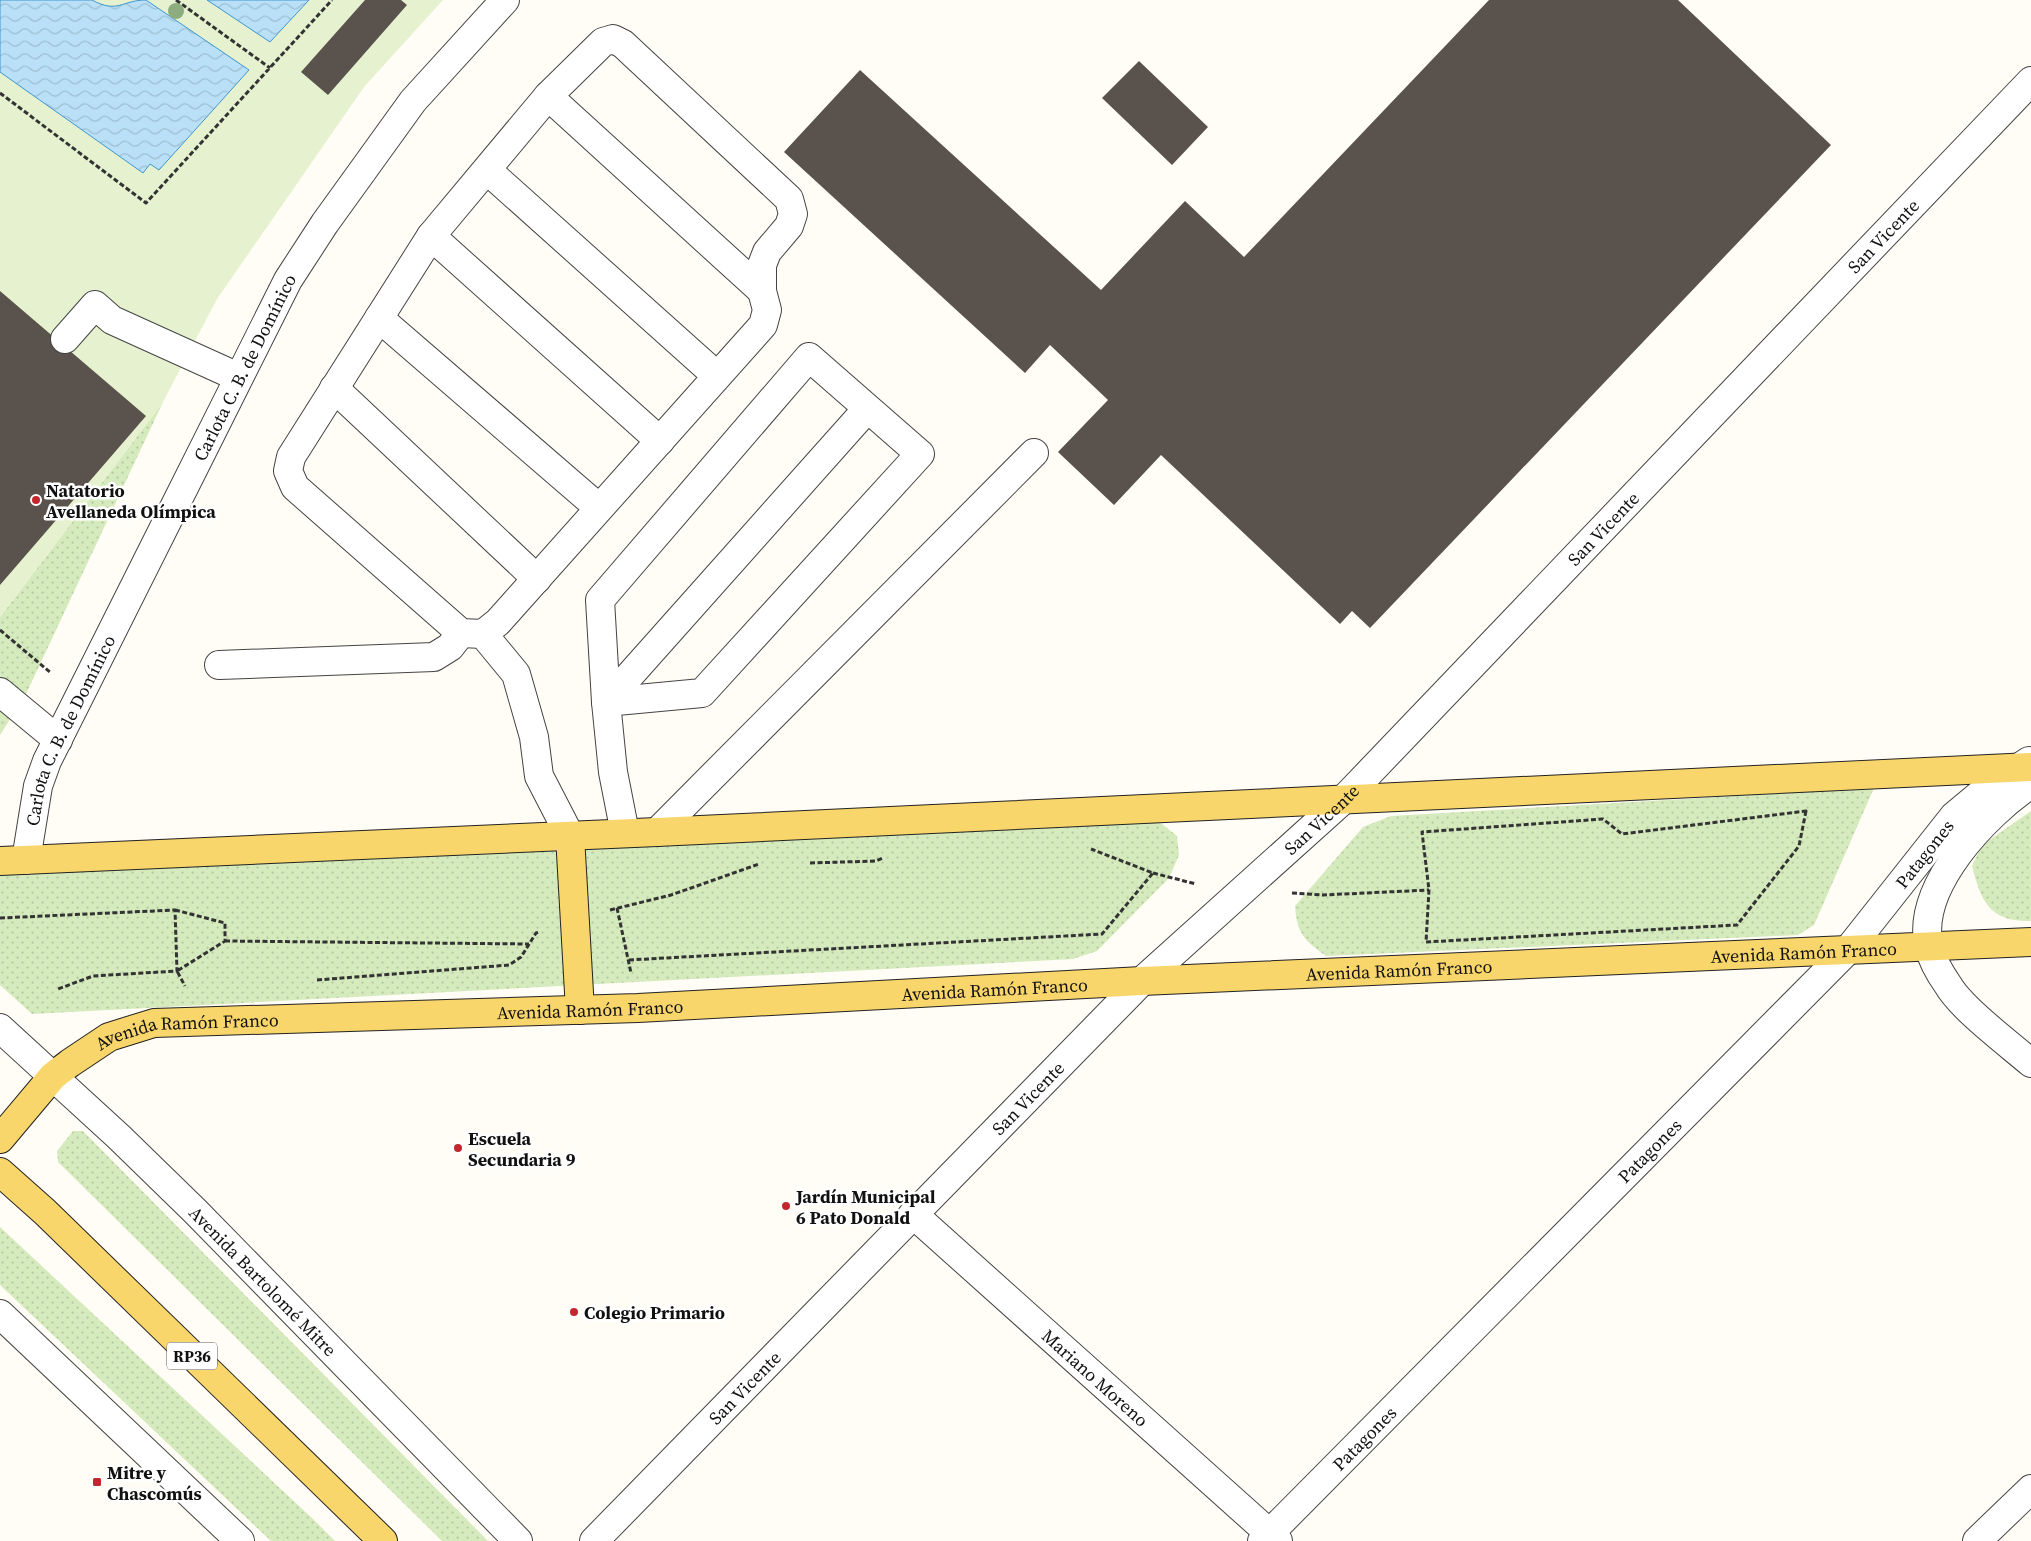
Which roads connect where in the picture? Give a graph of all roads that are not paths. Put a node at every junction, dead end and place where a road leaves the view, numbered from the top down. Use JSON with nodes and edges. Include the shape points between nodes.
{"nodes":[{"id":1,"x":505,"y":0,"type":"edge"},
{"id":2,"x":2031,"y":82,"type":"edge"},
{"id":3,"x":548,"y":96,"type":"junction"},
{"id":4,"x":486,"y":170,"type":"junction"},
{"id":5,"x":431,"y":236,"type":"junction"},
{"id":6,"x":762,"y":292,"type":"junction"},
{"id":7,"x":379,"y":318,"type":"junction"},
{"id":8,"x":65,"y":339,"type":"dead end"},
{"id":9,"x":717,"y":376,"type":"junction"},
{"id":10,"x":238,"y":377,"type":"junction"},
{"id":11,"x":334,"y":388,"type":"junction"},
{"id":12,"x":867,"y":409,"type":"junction"},
{"id":13,"x":660,"y":440,"type":"junction"},
{"id":14,"x":1034,"y":453,"type":"dead end"},
{"id":15,"x":599,"y":508,"type":"junction"},
{"id":16,"x":537,"y":579,"type":"junction"},
{"id":17,"x":472,"y":634,"type":"junction"},
{"id":18,"x":219,"y":665,"type":"dead end"},
{"id":19,"x":0,"y":692,"type":"edge"},
{"id":20,"x":606,"y":702,"type":"junction"},
{"id":21,"x":58,"y":740,"type":"junction"},
{"id":22,"x":2028,"y":769,"type":"edge"},
{"id":23,"x":1343,"y":800,"type":"junction"},
{"id":24,"x":657,"y":832,"type":"junction"},
{"id":25,"x":625,"y":833,"type":"junction"},
{"id":26,"x":570,"y":836,"type":"junction"},
{"id":27,"x":13,"y":861,"type":"edge"},
{"id":28,"x":2031,"y":942,"type":"edge"},
{"id":29,"x":1929,"y":948,"type":"junction"},
{"id":30,"x":1848,"y":950,"type":"junction"},
{"id":31,"x":1142,"y":981,"type":"junction"},
{"id":32,"x":580,"y":1010,"type":"junction"},
{"id":33,"x":0,"y":1028,"type":"edge"},
{"id":34,"x":2031,"y":1063,"type":"edge"},
{"id":35,"x":53,"y":1076,"type":"junction"},
{"id":36,"x":0,"y":1139,"type":"edge"},
{"id":37,"x":0,"y":1172,"type":"edge"},
{"id":38,"x":913,"y":1214,"type":"junction"},
{"id":39,"x":0,"y":1314,"type":"edge"},
{"id":40,"x":2031,"y":1489,"type":"edge"},
{"id":41,"x":1270,"y":1538,"type":"edge"},
{"id":42,"x":240,"y":1541,"type":"edge"},
{"id":43,"x":383,"y":1541,"type":"edge"},
{"id":44,"x":518,"y":1541,"type":"edge"},
{"id":45,"x":594,"y":1541,"type":"edge"},
{"id":46,"x":1977,"y":1541,"type":"edge"}],
"edges":[{"from":1,"to":10,"type":"street","name":"Carlota C. B. de Domínico","via":[[413,101],[374,153],[288,280]]},
{"from":2,"to":23,"type":"street","name":"San Vicente"},
{"from":3,"to":4,"type":"street"},
{"from":3,"to":6,"type":"street"},
{"from":3,"to":6,"type":"street","via":[[603,42],[613,39],[623,44],[789,199],[793,214],[789,226],[767,252],[761,274]]},
{"from":4,"to":5,"type":"street"},
{"from":4,"to":9,"type":"street"},
{"from":5,"to":7,"type":"street"},
{"from":5,"to":13,"type":"street"},
{"from":6,"to":9,"type":"street","via":[[767,310],[762,325]]},
{"from":7,"to":11,"type":"street"},
{"from":7,"to":15,"type":"street"},
{"from":8,"to":10,"type":"street","via":[[95,305],[112,320]]},
{"from":9,"to":13,"type":"street"},
{"from":10,"to":21,"type":"street","name":"Carlota C. B. de Domínico"},
{"from":11,"to":16,"type":"street"},
{"from":11,"to":17,"type":"street","via":[[291,457],[288,471],[295,487]]},
{"from":12,"to":20,"type":"street"},
{"from":12,"to":20,"type":"street","via":[[920,454],[702,693]]},
{"from":12,"to":20,"type":"street","via":[[809,357],[600,600]]},
{"from":13,"to":15,"type":"street"},
{"from":14,"to":24,"type":"street"},
{"from":15,"to":16,"type":"street"},
{"from":16,"to":17,"type":"street","via":[[498,622]]},
{"from":17,"to":18,"type":"street","via":[[434,657]]},
{"from":17,"to":26,"type":"street","via":[[516,674],[534,737],[539,776]]},
{"from":19,"to":21,"type":"street"},
{"from":20,"to":25,"type":"street","via":[[613,772]]},
{"from":21,"to":27,"type":"street","name":"Carlota C. B. de Domínico","via":[[47,761]]},
{"from":22,"to":23,"type":"main road"},
{"from":22,"to":29,"type":"street","via":[[2013,796],[1963,846],[1944,874],[1934,896],[1928,927]]},
{"from":22,"to":30,"type":"street","name":"Patagones","via":[[1984,791],[1954,816]]},
{"from":23,"to":24,"type":"main road"},
{"from":23,"to":31,"type":"street","name":"San Vicente"},
{"from":24,"to":25,"type":"main road"},
{"from":25,"to":26,"type":"main road"},
{"from":26,"to":27,"type":"main road"},
{"from":26,"to":32,"type":"main road"},
{"from":28,"to":29,"type":"main road","name":"Avenida Ramón Franco"},
{"from":29,"to":30,"type":"main road","name":"Avenida Ramón Franco"},
{"from":29,"to":34,"type":"street","via":[[1948,986]]},
{"from":30,"to":31,"type":"main road","name":"Avenida Ramón Franco"},
{"from":30,"to":41,"type":"street","name":"Patagones"},
{"from":31,"to":32,"type":"main road","name":"Avenida Ramón Franco"},
{"from":31,"to":38,"type":"street","name":"San Vicente"},
{"from":32,"to":35,"type":"main road","name":"Avenida Ramón Franco","via":[[154,1023],[109,1037]]},
{"from":33,"to":35,"type":"street","name":"Avenida Bartolomé Mitre"},
{"from":35,"to":36,"type":"main road","name":"Avenida Ramón Franco"},
{"from":35,"to":44,"type":"street","name":"Avenida Bartolomé Mitre","via":[[195,1211]]},
{"from":37,"to":43,"type":"main road","number":"RP36"},
{"from":38,"to":41,"type":"street","name":"Mariano Moreno"},
{"from":38,"to":45,"type":"street","name":"San Vicente"},
{"from":39,"to":42,"type":"street"},
{"from":40,"to":46,"type":"street"}]}
